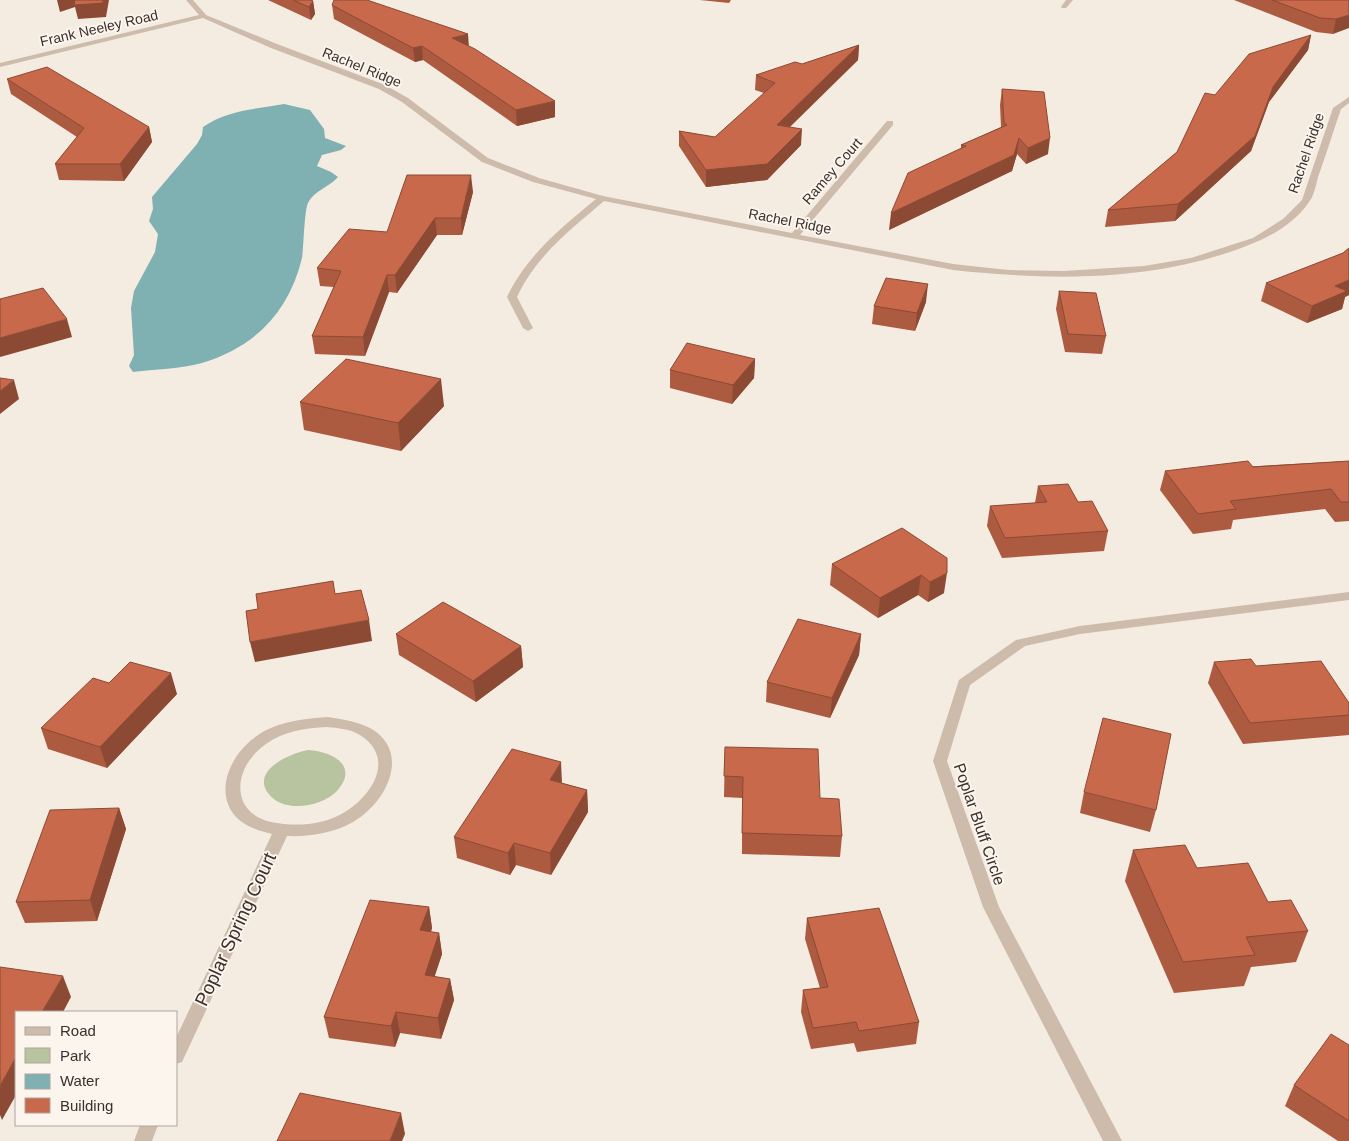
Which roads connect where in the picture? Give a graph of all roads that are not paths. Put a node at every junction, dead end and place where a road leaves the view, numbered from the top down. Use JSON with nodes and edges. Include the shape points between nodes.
{"nodes":[{"id":1,"x":188,"y":0,"type":"edge"},
{"id":2,"x":1070,"y":0,"type":"edge"},
{"id":3,"x":1064,"y":7,"type":"dead end"},
{"id":4,"x":204,"y":16,"type":"junction"},
{"id":5,"x":0,"y":65,"type":"edge"},
{"id":6,"x":1349,"y":99,"type":"edge"},
{"id":7,"x":890,"y":124,"type":"dead end"},
{"id":8,"x":602,"y":198,"type":"junction"},
{"id":9,"x":794,"y":236,"type":"junction"},
{"id":10,"x":528,"y":328,"type":"dead end"},
{"id":11,"x":1349,"y":596,"type":"edge"},
{"id":12,"x":282,"y":829,"type":"junction"},
{"id":13,"x":178,"y":1053,"type":"edge"},
{"id":14,"x":149,"y":1126,"type":"edge"},
{"id":15,"x":143,"y":1141,"type":"edge"},
{"id":16,"x":1113,"y":1141,"type":"edge"}],
"edges":[{"from":1,"to":4,"type":"street","name":"Rachel Ridge"},
{"from":2,"to":3,"type":"street"},
{"from":4,"to":5,"type":"street","name":"Frank Neeley Road"},
{"from":4,"to":8,"type":"street","name":"Rachel Ridge","via":[[382,87],[406,100],[485,160],[536,180]]},
{"from":6,"to":9,"type":"street","name":"Rachel Ridge","via":[[1337,108],[1306,201],[1286,221],[1256,240],[1193,261],[1144,269],[1064,274],[1008,273],[944,265]]},
{"from":7,"to":9,"type":"street","name":"Ramey Court"},
{"from":8,"to":9,"type":"street","name":"Rachel Ridge"},
{"from":8,"to":10,"type":"street","via":[[557,236],[519,279],[512,297]]},
{"from":11,"to":16,"type":"street","name":"Poplar Bluff Circle","via":[[1080,630],[1021,643],[964,683],[940,761],[991,907]]},
{"from":12,"to":12,"type":"street","via":[[295,831],[323,827],[349,818],[370,802],[383,784],[386,764],[380,747],[367,733],[349,725],[303,723],[259,741],[243,755],[233,772],[231,789],[236,806],[249,819],[269,828]]},
{"from":12,"to":13,"type":"street","name":"Poplar Spring Court"},
{"from":14,"to":15,"type":"street"}]}
